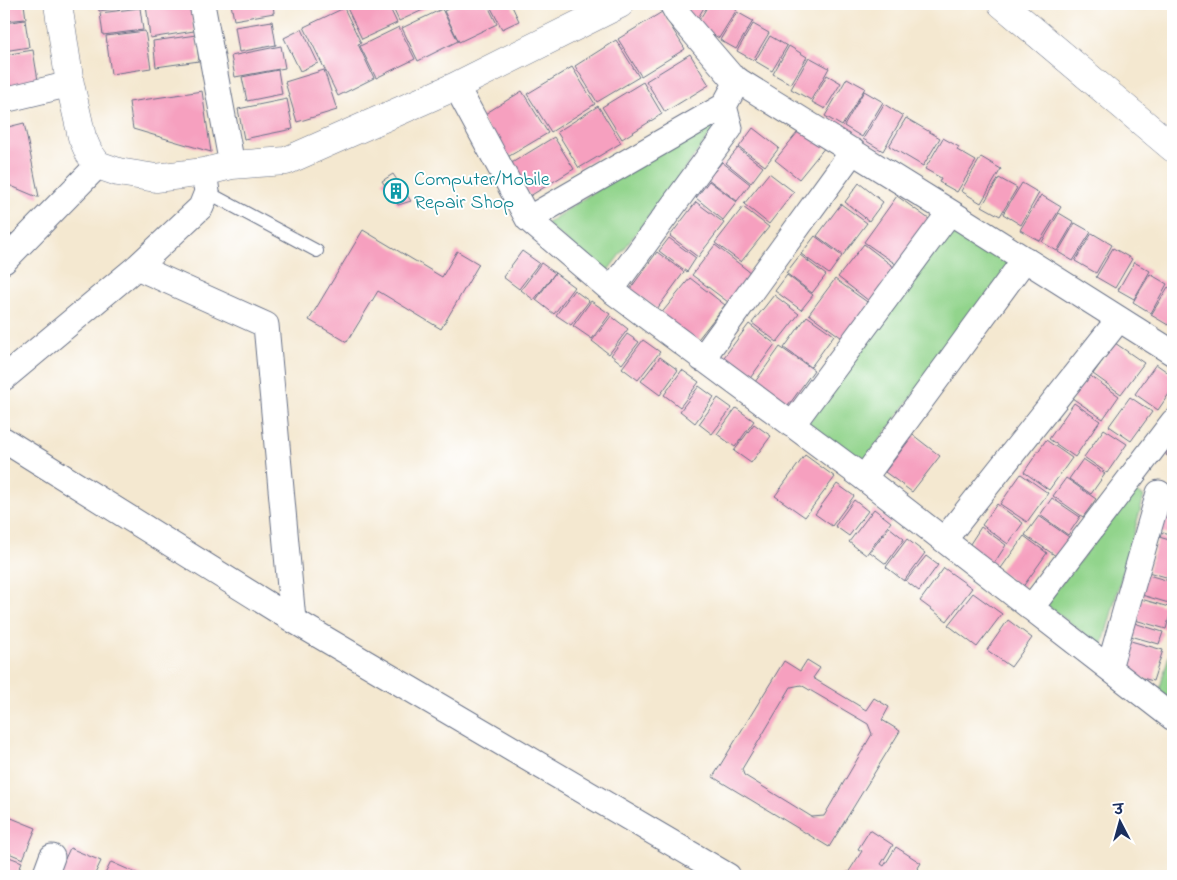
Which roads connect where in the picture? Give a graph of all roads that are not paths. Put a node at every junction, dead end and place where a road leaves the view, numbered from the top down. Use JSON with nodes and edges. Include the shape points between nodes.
{"nodes":[{"id":1,"x":58,"y":4,"type":"edge"},
{"id":2,"x":202,"y":4,"type":"edge"},
{"id":3,"x":672,"y":4,"type":"edge"},
{"id":4,"x":1002,"y":4,"type":"edge"},
{"id":5,"x":601,"y":7,"type":"edge"},
{"id":6,"x":738,"y":80,"type":"junction"},
{"id":7,"x":70,"y":84,"type":"junction"},
{"id":8,"x":456,"y":86,"type":"junction"},
{"id":9,"x":4,"y":100,"type":"edge"},
{"id":10,"x":724,"y":106,"type":"junction"},
{"id":11,"x":1173,"y":148,"type":"edge"},
{"id":12,"x":853,"y":151,"type":"junction"},
{"id":13,"x":98,"y":165,"type":"junction"},
{"id":14,"x":232,"y":165,"type":"junction"},
{"id":15,"x":205,"y":182,"type":"junction"},
{"id":16,"x":950,"y":212,"type":"junction"},
{"id":17,"x":528,"y":219,"type":"junction"},
{"id":18,"x":317,"y":251,"type":"dead end"},
{"id":19,"x":1025,"y":259,"type":"junction"},
{"id":20,"x":4,"y":261,"type":"edge"},
{"id":21,"x":137,"y":268,"type":"junction"},
{"id":22,"x":611,"y":290,"type":"junction"},
{"id":23,"x":1118,"y":319,"type":"junction"},
{"id":24,"x":1173,"y":353,"type":"edge"},
{"id":25,"x":702,"y":359,"type":"junction"},
{"id":26,"x":4,"y":378,"type":"edge"},
{"id":27,"x":1173,"y":422,"type":"edge"},
{"id":28,"x":792,"y":425,"type":"junction"},
{"id":29,"x":4,"y":440,"type":"edge"},
{"id":30,"x":1135,"y":472,"type":"junction"},
{"id":31,"x":864,"y":478,"type":"junction"},
{"id":32,"x":1166,"y":496,"type":"edge"},
{"id":33,"x":944,"y":540,"type":"junction"},
{"id":34,"x":1031,"y":608,"type":"junction"},
{"id":35,"x":293,"y":620,"type":"junction"},
{"id":36,"x":1109,"y":668,"type":"junction"},
{"id":37,"x":1173,"y":718,"type":"edge"},
{"id":38,"x":728,"y":876,"type":"edge"}],
"edges":[{"from":1,"to":7,"type":"street"},
{"from":2,"to":14,"type":"street"},
{"from":3,"to":6,"type":"street","via":[[731,76]]},
{"from":4,"to":11,"type":"street"},
{"from":5,"to":8,"type":"street"},
{"from":6,"to":10,"type":"street"},
{"from":6,"to":12,"type":"street"},
{"from":7,"to":9,"type":"street"},
{"from":7,"to":13,"type":"street","via":[[82,137]]},
{"from":8,"to":14,"type":"street","via":[[286,161]]},
{"from":8,"to":17,"type":"street"},
{"from":10,"to":17,"type":"street"},
{"from":10,"to":22,"type":"street","via":[[730,128]]},
{"from":12,"to":16,"type":"street"},
{"from":12,"to":25,"type":"street"},
{"from":13,"to":15,"type":"street","via":[[118,172]]},
{"from":13,"to":20,"type":"street"},
{"from":14,"to":15,"type":"street"},
{"from":15,"to":18,"type":"lane"},
{"from":15,"to":21,"type":"street","via":[[201,207]]},
{"from":16,"to":19,"type":"street"},
{"from":16,"to":28,"type":"street"},
{"from":17,"to":22,"type":"street"},
{"from":19,"to":23,"type":"street"},
{"from":19,"to":31,"type":"street"},
{"from":21,"to":26,"type":"street"},
{"from":21,"to":35,"type":"street","via":[[266,324]]},
{"from":22,"to":25,"type":"street"},
{"from":23,"to":24,"type":"street"},
{"from":23,"to":33,"type":"street"},
{"from":25,"to":28,"type":"street"},
{"from":27,"to":30,"type":"street"},
{"from":28,"to":31,"type":"street"},
{"from":29,"to":35,"type":"street"},
{"from":30,"to":32,"type":"street"},
{"from":30,"to":34,"type":"street"},
{"from":31,"to":33,"type":"street"},
{"from":32,"to":36,"type":"street"},
{"from":33,"to":34,"type":"street"},
{"from":34,"to":36,"type":"street"},
{"from":35,"to":38,"type":"street"},
{"from":36,"to":37,"type":"street"}]}
